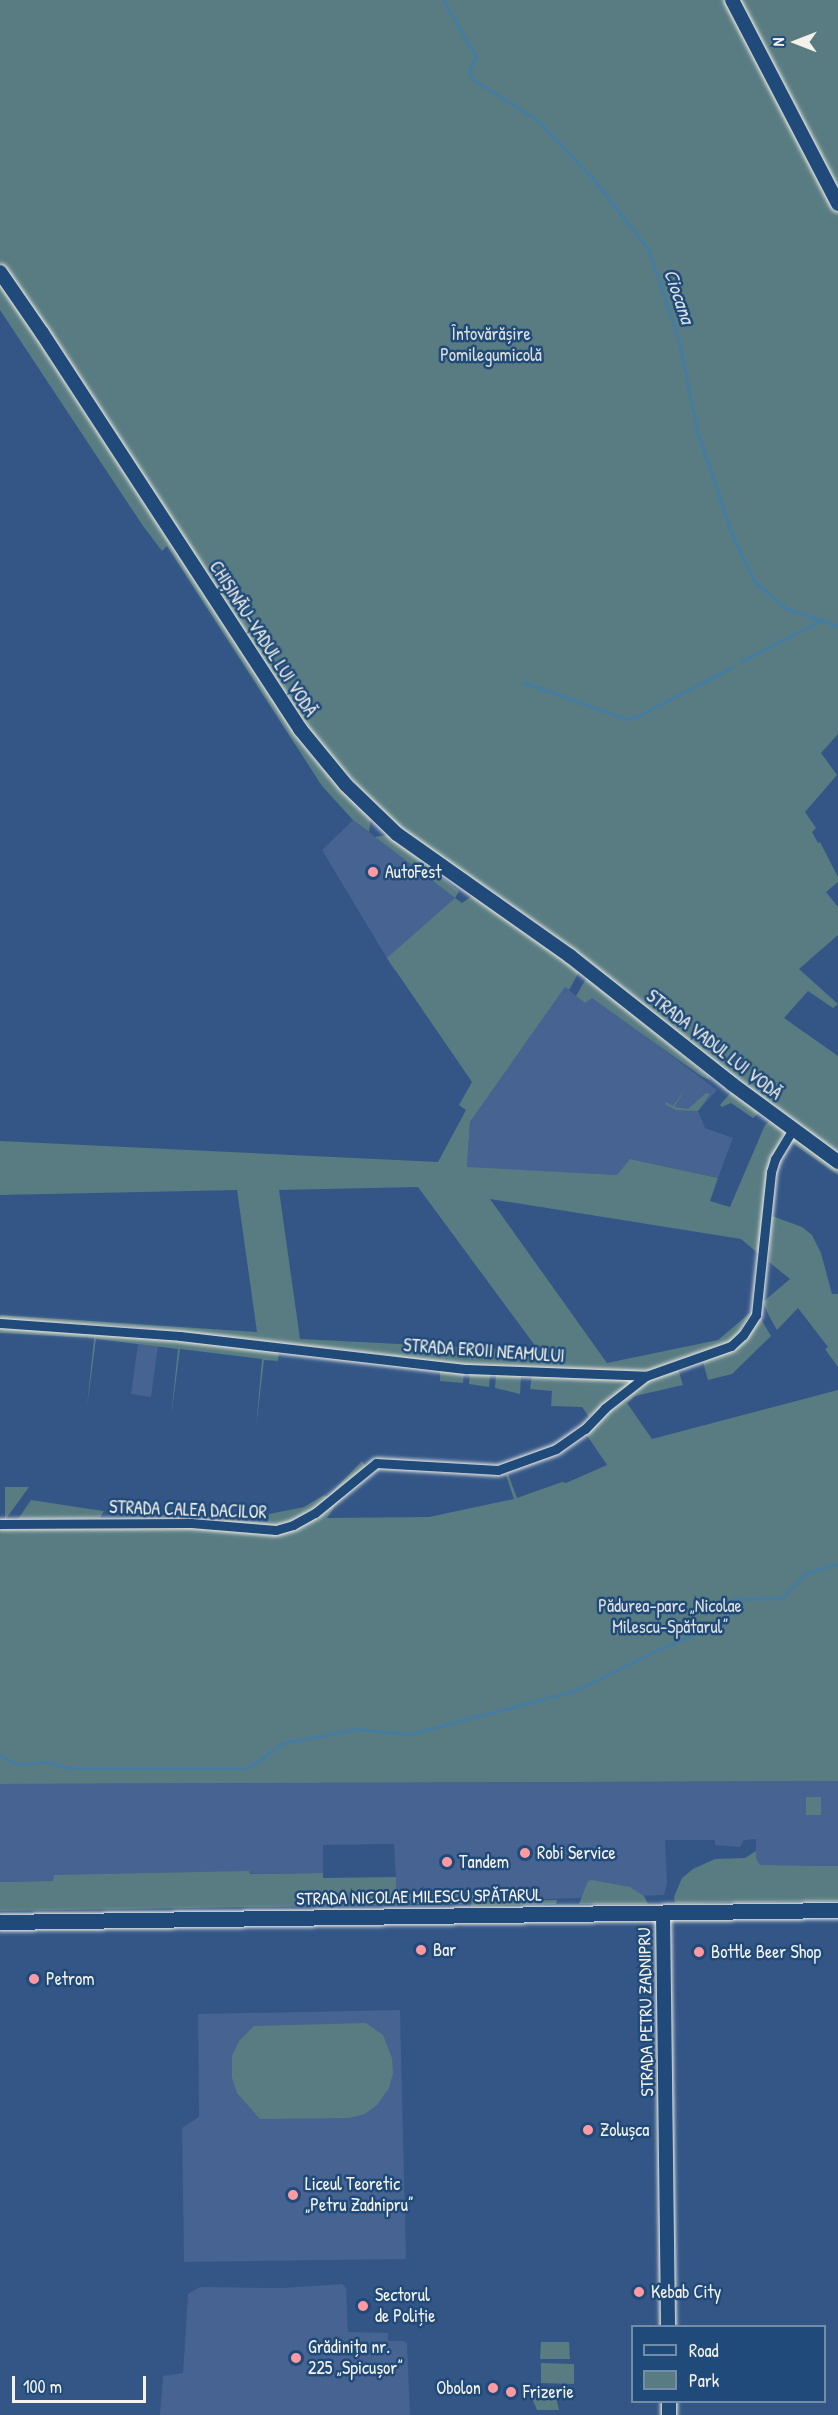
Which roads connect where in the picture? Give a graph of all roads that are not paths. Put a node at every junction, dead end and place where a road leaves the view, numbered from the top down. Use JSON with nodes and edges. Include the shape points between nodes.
{"nodes":[{"id":1,"x":732,"y":0,"type":"edge"},
{"id":2,"x":838,"y":204,"type":"edge"},
{"id":3,"x":0,"y":272,"type":"edge"},
{"id":4,"x":570,"y":956,"type":"joint"},
{"id":5,"x":793,"y":1130,"type":"junction"},
{"id":6,"x":838,"y":1162,"type":"edge"},
{"id":7,"x":0,"y":1323,"type":"edge"},
{"id":8,"x":646,"y":1376,"type":"junction"},
{"id":9,"x":0,"y":1524,"type":"edge"},
{"id":10,"x":838,"y":1910,"type":"edge"},
{"id":11,"x":663,"y":1913,"type":"junction"},
{"id":12,"x":0,"y":1922,"type":"edge"},
{"id":13,"x":668,"y":2325,"type":"edge"}],
"edges":[{"from":1,"to":2,"type":"main road"},
{"from":3,"to":4,"type":"main road","name":"CHIȘINĂU-VADUL LUI VODĂ","via":[[322,759],[397,834]]},
{"from":4,"to":5,"type":"main road","name":"STRADA VADUL LUI VODĂ"},
{"from":5,"to":6,"type":"main road","name":"STRADA VADUL LUI VODĂ"},
{"from":5,"to":8,"type":"street","name":"STRADA EROII NEAMULUI","via":[[771,1172],[756,1314],[731,1346]]},
{"from":7,"to":8,"type":"street","name":"STRADA EROII NEAMULUI","via":[[191,1337],[436,1367]]},
{"from":8,"to":9,"type":"street","name":"STRADA CALEA DACILOR","via":[[556,1449],[498,1470],[376,1463],[326,1505],[286,1528],[262,1530],[191,1523]]},
{"from":10,"to":11,"type":"main road","name":"STRADA NICOLAE MILESCU SPĂTARUL"},
{"from":11,"to":12,"type":"main road","name":"STRADA NICOLAE MILESCU SPĂTARUL"},
{"from":11,"to":13,"type":"main road","name":"STRADA PETRU ZADNIPRU"}]}
